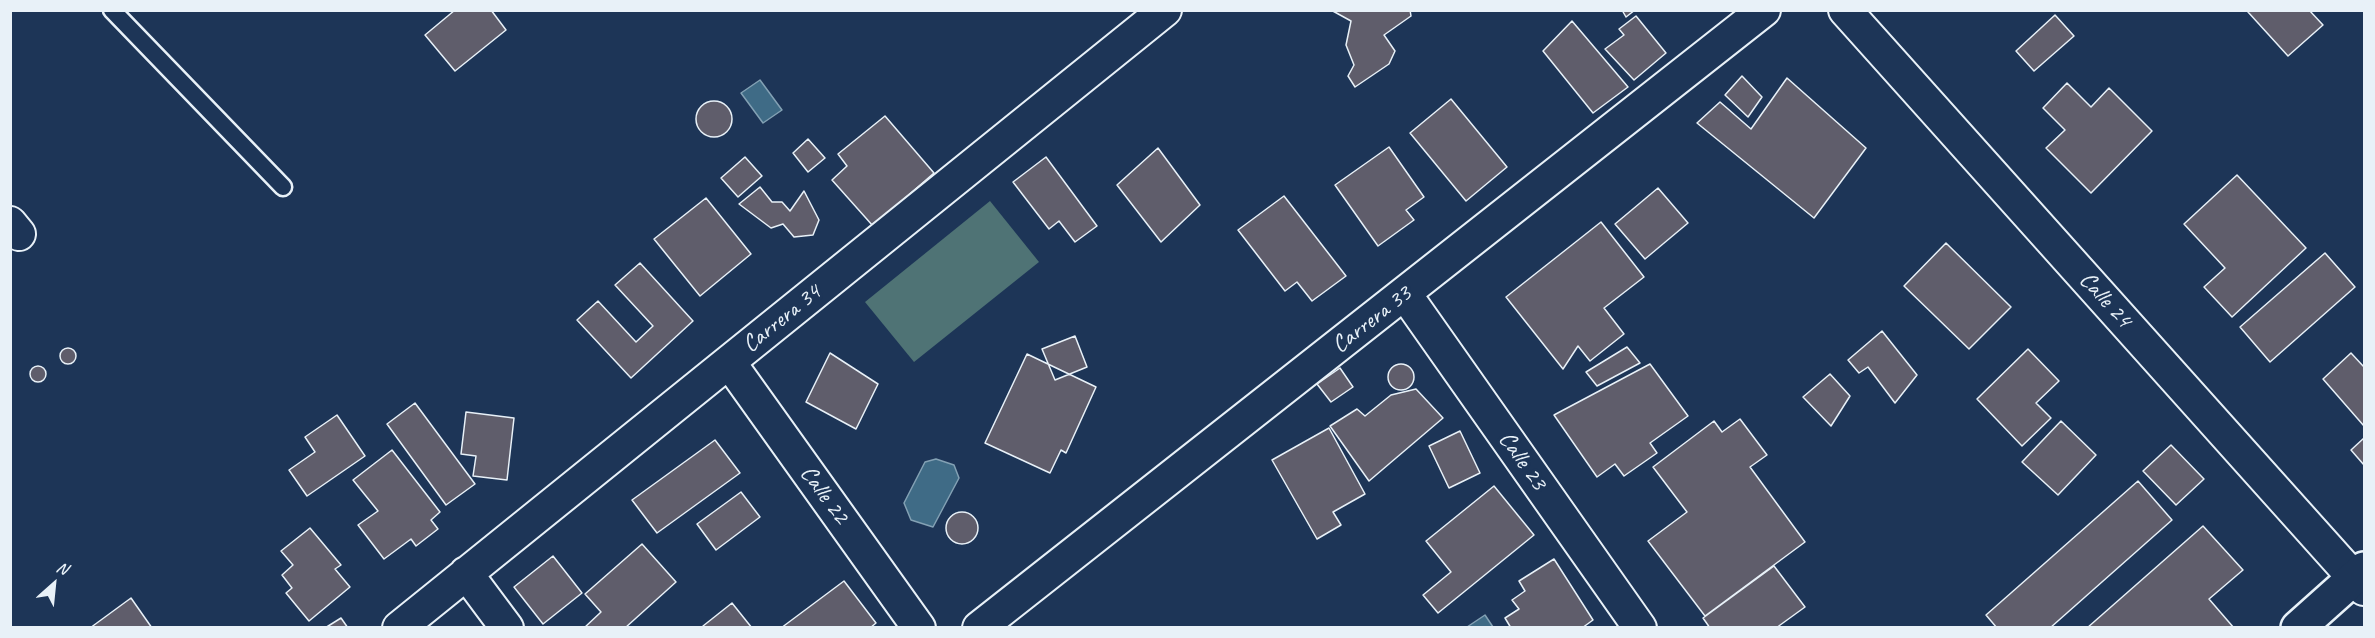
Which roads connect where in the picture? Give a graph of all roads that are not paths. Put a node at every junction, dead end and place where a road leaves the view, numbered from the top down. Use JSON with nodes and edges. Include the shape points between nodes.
{"nodes":[{"id":1,"x":112,"y":10,"type":"edge"},
{"id":2,"x":1165,"y":10,"type":"edge"},
{"id":3,"x":1764,"y":10,"type":"edge"},
{"id":4,"x":1845,"y":10,"type":"edge"},
{"id":5,"x":283,"y":187,"type":"dead end"},
{"id":6,"x":1405,"y":294,"type":"junction"},
{"id":7,"x":729,"y":362,"type":"junction"},
{"id":8,"x":466,"y":573,"type":"junction"},
{"id":9,"x":2361,"y":579,"type":"edge"},
{"id":10,"x":399,"y":627,"type":"edge"},
{"id":11,"x":507,"y":627,"type":"edge"},
{"id":12,"x":919,"y":627,"type":"edge"},
{"id":13,"x":979,"y":627,"type":"edge"},
{"id":14,"x":1640,"y":627,"type":"edge"},
{"id":15,"x":2298,"y":627,"type":"edge"}],
"edges":[{"from":1,"to":5,"type":"lane"},
{"from":2,"to":7,"type":"street","name":"Carrera 34"},
{"from":3,"to":6,"type":"street","name":"Carrera 33"},
{"from":4,"to":9,"type":"street","name":"Calle 24"},
{"from":6,"to":13,"type":"street","name":"Carrera 33"},
{"from":6,"to":14,"type":"street","name":"Calle 23"},
{"from":7,"to":8,"type":"street","name":"Carrera 34"},
{"from":7,"to":12,"type":"street","name":"Calle 22"},
{"from":8,"to":10,"type":"street","name":"Carrera 34"},
{"from":8,"to":11,"type":"street"},
{"from":9,"to":15,"type":"street"}]}
